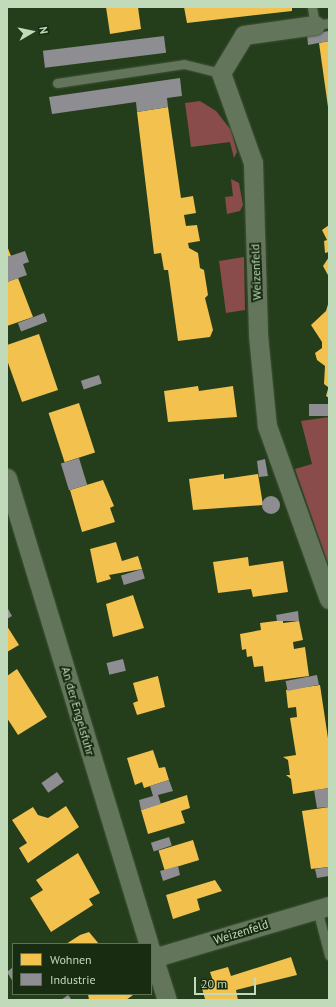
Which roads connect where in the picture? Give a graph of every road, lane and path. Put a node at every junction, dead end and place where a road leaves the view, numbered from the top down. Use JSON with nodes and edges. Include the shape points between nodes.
{"nodes":[{"id":1,"x":318,"y":18,"type":"edge"},
{"id":2,"x":221,"y":73,"type":"junction"},
{"id":3,"x":57,"y":83,"type":"dead end"},
{"id":4,"x":7,"y":478,"type":"edge"},
{"id":5,"x":329,"y":599,"type":"edge"},
{"id":6,"x":323,"y":907,"type":"edge"},
{"id":7,"x":149,"y":943,"type":"edge"},
{"id":8,"x":152,"y":951,"type":"edge"},
{"id":9,"x":152,"y":954,"type":"edge"},
{"id":10,"x":329,"y":955,"type":"edge"},
{"id":11,"x":166,"y":1000,"type":"edge"}],
"edges":[{"from":1,"to":2,"type":"street","via":[[244,35]]},
{"from":2,"to":3,"type":"lane","via":[[184,64]]},
{"from":2,"to":5,"type":"street","name":"Weizenfeld","via":[[252,163],[258,335],[268,426]]},
{"from":4,"to":7,"type":"street","name":"An der Engelsfuhr"},
{"from":6,"to":8,"type":"street","name":"Weizenfeld"},
{"from":6,"to":10,"type":"lane"},
{"from":9,"to":11,"type":"street","name":"An der Engelsfuhr"}]}
